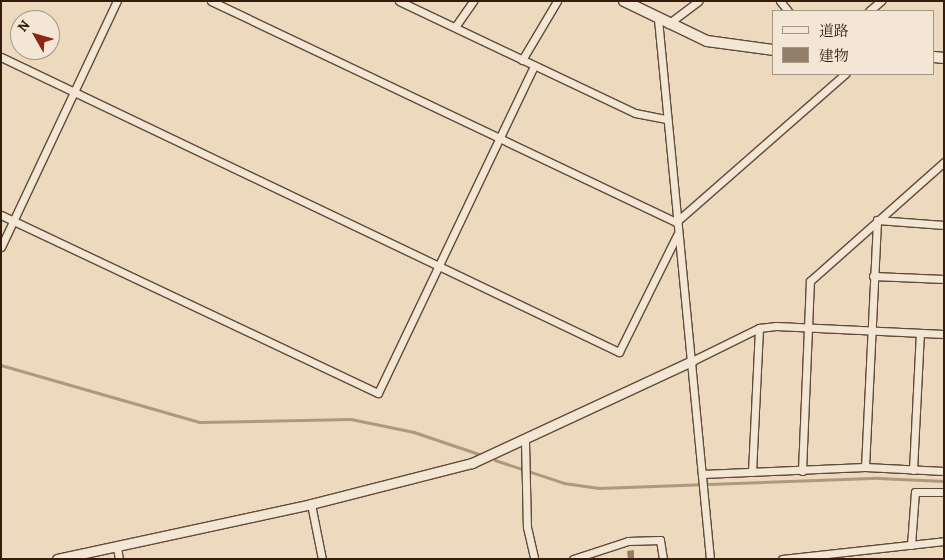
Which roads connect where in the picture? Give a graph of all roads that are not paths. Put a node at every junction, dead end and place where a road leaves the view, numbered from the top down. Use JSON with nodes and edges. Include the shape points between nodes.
{"nodes":[{"id":1,"x":117,"y":1,"type":"edge"},
{"id":2,"x":211,"y":1,"type":"edge"},
{"id":3,"x":231,"y":1,"type":"edge"},
{"id":4,"x":399,"y":1,"type":"edge"},
{"id":5,"x":473,"y":1,"type":"edge"},
{"id":6,"x":557,"y":1,"type":"edge"},
{"id":7,"x":624,"y":1,"type":"edge"},
{"id":8,"x":698,"y":1,"type":"edge"},
{"id":9,"x":881,"y":1,"type":"edge"},
{"id":10,"x":412,"y":4,"type":"edge"},
{"id":11,"x":227,"y":9,"type":"junction"},
{"id":12,"x":870,"y":10,"type":"edge"},
{"id":13,"x":658,"y":19,"type":"junction"},
{"id":14,"x":668,"y":24,"type":"junction"},
{"id":15,"x":455,"y":28,"type":"junction"},
{"id":16,"x":772,"y":50,"type":"edge"},
{"id":17,"x":1,"y":57,"type":"edge"},
{"id":18,"x":522,"y":60,"type":"junction"},
{"id":19,"x":534,"y":66,"type":"junction"},
{"id":20,"x":844,"y":75,"type":"edge"},
{"id":21,"x":74,"y":93,"type":"junction"},
{"id":22,"x":666,"y":120,"type":"junction"},
{"id":23,"x":500,"y":139,"type":"junction"},
{"id":24,"x":944,"y":162,"type":"edge"},
{"id":25,"x":1,"y":215,"type":"edge"},
{"id":26,"x":877,"y":220,"type":"junction"},
{"id":27,"x":14,"y":221,"type":"junction"},
{"id":28,"x":676,"y":222,"type":"junction"},
{"id":29,"x":944,"y":226,"type":"edge"},
{"id":30,"x":677,"y":235,"type":"junction"},
{"id":31,"x":1,"y":246,"type":"edge"},
{"id":32,"x":440,"y":265,"type":"junction"},
{"id":33,"x":873,"y":276,"type":"junction"},
{"id":34,"x":944,"y":279,"type":"edge"},
{"id":35,"x":808,"y":327,"type":"junction"},
{"id":36,"x":759,"y":328,"type":"junction"},
{"id":37,"x":870,"y":330,"type":"junction"},
{"id":38,"x":920,"y":333,"type":"junction"},
{"id":39,"x":944,"y":334,"type":"edge"},
{"id":40,"x":692,"y":361,"type":"junction"},
{"id":41,"x":525,"y":441,"type":"junction"},
{"id":42,"x":865,"y":467,"type":"junction"},
{"id":43,"x":914,"y":470,"type":"junction"},
{"id":44,"x":802,"y":471,"type":"junction"},
{"id":45,"x":944,"y":471,"type":"edge"},
{"id":46,"x":752,"y":472,"type":"junction"},
{"id":47,"x":702,"y":478,"type":"junction"},
{"id":48,"x":944,"y":492,"type":"edge"},
{"id":49,"x":310,"y":504,"type":"junction"},
{"id":50,"x":944,"y":541,"type":"edge"},
{"id":51,"x":911,"y":545,"type":"junction"},
{"id":52,"x":116,"y":547,"type":"junction"},
{"id":53,"x":533,"y":558,"type":"edge"},
{"id":54,"x":57,"y":559,"type":"edge"},
{"id":55,"x":119,"y":559,"type":"edge"},
{"id":56,"x":322,"y":559,"type":"edge"},
{"id":57,"x":573,"y":559,"type":"edge"},
{"id":58,"x":663,"y":559,"type":"edge"},
{"id":59,"x":710,"y":559,"type":"edge"},
{"id":60,"x":782,"y":559,"type":"edge"}],
"edges":[{"from":1,"to":21,"type":"street"},
{"from":2,"to":11,"type":"street"},
{"from":3,"to":11,"type":"street"},
{"from":4,"to":10,"type":"street"},
{"from":5,"to":15,"type":"street"},
{"from":6,"to":18,"type":"street"},
{"from":7,"to":13,"type":"main road"},
{"from":8,"to":14,"type":"street"},
{"from":9,"to":12,"type":"street"},
{"from":10,"to":15,"type":"street"},
{"from":11,"to":23,"type":"street"},
{"from":13,"to":14,"type":"main road"},
{"from":13,"to":22,"type":"street"},
{"from":14,"to":16,"type":"main road","via":[[707,41]]},
{"from":15,"to":18,"type":"street"},
{"from":17,"to":21,"type":"street"},
{"from":18,"to":19,"type":"street"},
{"from":19,"to":22,"type":"street","via":[[635,113]]},
{"from":19,"to":23,"type":"street"},
{"from":20,"to":28,"type":"street"},
{"from":21,"to":27,"type":"street"},
{"from":21,"to":32,"type":"street"},
{"from":22,"to":28,"type":"street"},
{"from":23,"to":28,"type":"street"},
{"from":23,"to":32,"type":"street"},
{"from":24,"to":26,"type":"street"},
{"from":25,"to":27,"type":"street"},
{"from":26,"to":29,"type":"street"},
{"from":26,"to":33,"type":"street"},
{"from":26,"to":35,"type":"street","via":[[810,281]]},
{"from":27,"to":31,"type":"street"},
{"from":27,"to":32,"type":"street","via":[[378,393]]},
{"from":28,"to":30,"type":"street"},
{"from":30,"to":32,"type":"street","via":[[619,352]]},
{"from":30,"to":40,"type":"street"},
{"from":33,"to":34,"type":"street"},
{"from":33,"to":37,"type":"street"},
{"from":35,"to":36,"type":"street"},
{"from":35,"to":37,"type":"street"},
{"from":35,"to":44,"type":"street"},
{"from":36,"to":40,"type":"street"},
{"from":36,"to":46,"type":"street"},
{"from":37,"to":38,"type":"street"},
{"from":37,"to":42,"type":"street"},
{"from":38,"to":39,"type":"street"},
{"from":38,"to":43,"type":"street"},
{"from":40,"to":41,"type":"street"},
{"from":40,"to":47,"type":"street"},
{"from":41,"to":49,"type":"street","via":[[472,463]]},
{"from":41,"to":53,"type":"street","via":[[527,527]]},
{"from":42,"to":43,"type":"street"},
{"from":42,"to":44,"type":"street"},
{"from":43,"to":45,"type":"street"},
{"from":44,"to":46,"type":"street"},
{"from":46,"to":47,"type":"street"},
{"from":47,"to":59,"type":"street"},
{"from":48,"to":51,"type":"street","via":[[915,492]]},
{"from":49,"to":52,"type":"street"},
{"from":49,"to":56,"type":"street"},
{"from":50,"to":51,"type":"street"},
{"from":51,"to":60,"type":"street"},
{"from":52,"to":54,"type":"street"},
{"from":52,"to":55,"type":"street"},
{"from":57,"to":58,"type":"street","via":[[628,542],[660,540]]}]}
